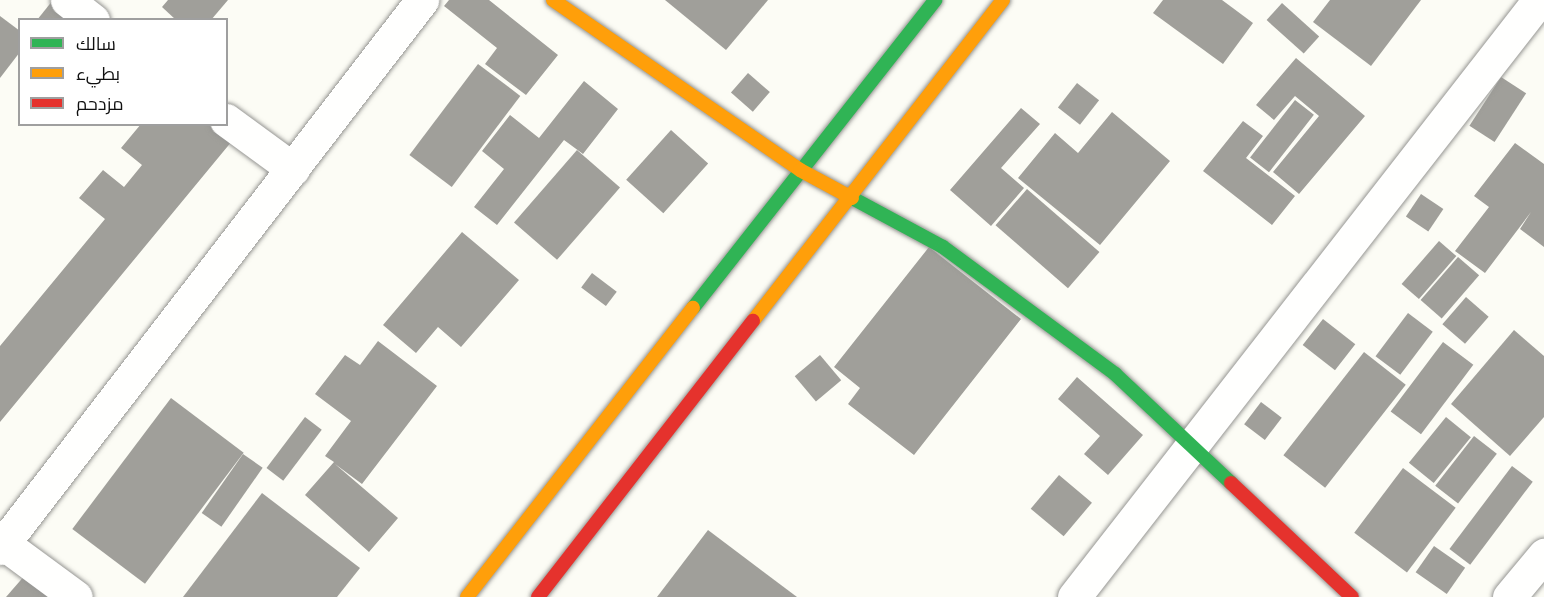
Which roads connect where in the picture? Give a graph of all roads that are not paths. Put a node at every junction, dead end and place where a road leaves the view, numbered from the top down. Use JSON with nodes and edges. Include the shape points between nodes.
{"nodes":[{"id":1,"x":67,"y":0,"type":"edge"},
{"id":2,"x":422,"y":0,"type":"edge"},
{"id":3,"x":553,"y":0,"type":"edge"},
{"id":4,"x":935,"y":0,"type":"edge"},
{"id":5,"x":1003,"y":0,"type":"edge"},
{"id":6,"x":1539,"y":0,"type":"edge"},
{"id":7,"x":90,"y":18,"type":"edge"},
{"id":8,"x":228,"y":121,"type":"edge"},
{"id":9,"x":293,"y":170,"type":"junction"},
{"id":10,"x":800,"y":170,"type":"junction"},
{"id":11,"x":851,"y":196,"type":"junction"},
{"id":12,"x":1192,"y":446,"type":"junction"},
{"id":13,"x":2,"y":546,"type":"edge"},
{"id":14,"x":1544,"y":555,"type":"edge"},
{"id":15,"x":76,"y":597,"type":"edge"},
{"id":16,"x":467,"y":597,"type":"edge"},
{"id":17,"x":538,"y":597,"type":"edge"},
{"id":18,"x":1074,"y":597,"type":"edge"},
{"id":19,"x":1352,"y":597,"type":"edge"},
{"id":20,"x":1509,"y":597,"type":"edge"}],
"edges":[{"from":1,"to":7,"type":"street"},
{"from":2,"to":9,"type":"street"},
{"from":3,"to":10,"type":"street"},
{"from":4,"to":10,"type":"street"},
{"from":5,"to":11,"type":"street"},
{"from":6,"to":12,"type":"street"},
{"from":8,"to":9,"type":"street"},
{"from":9,"to":13,"type":"street"},
{"from":10,"to":11,"type":"street"},
{"from":10,"to":16,"type":"street"},
{"from":11,"to":12,"type":"street","via":[[943,247],[1024,306],[1115,374]]},
{"from":11,"to":17,"type":"street"},
{"from":12,"to":18,"type":"street"},
{"from":12,"to":19,"type":"street"},
{"from":13,"to":15,"type":"street"},
{"from":14,"to":20,"type":"street"}]}
